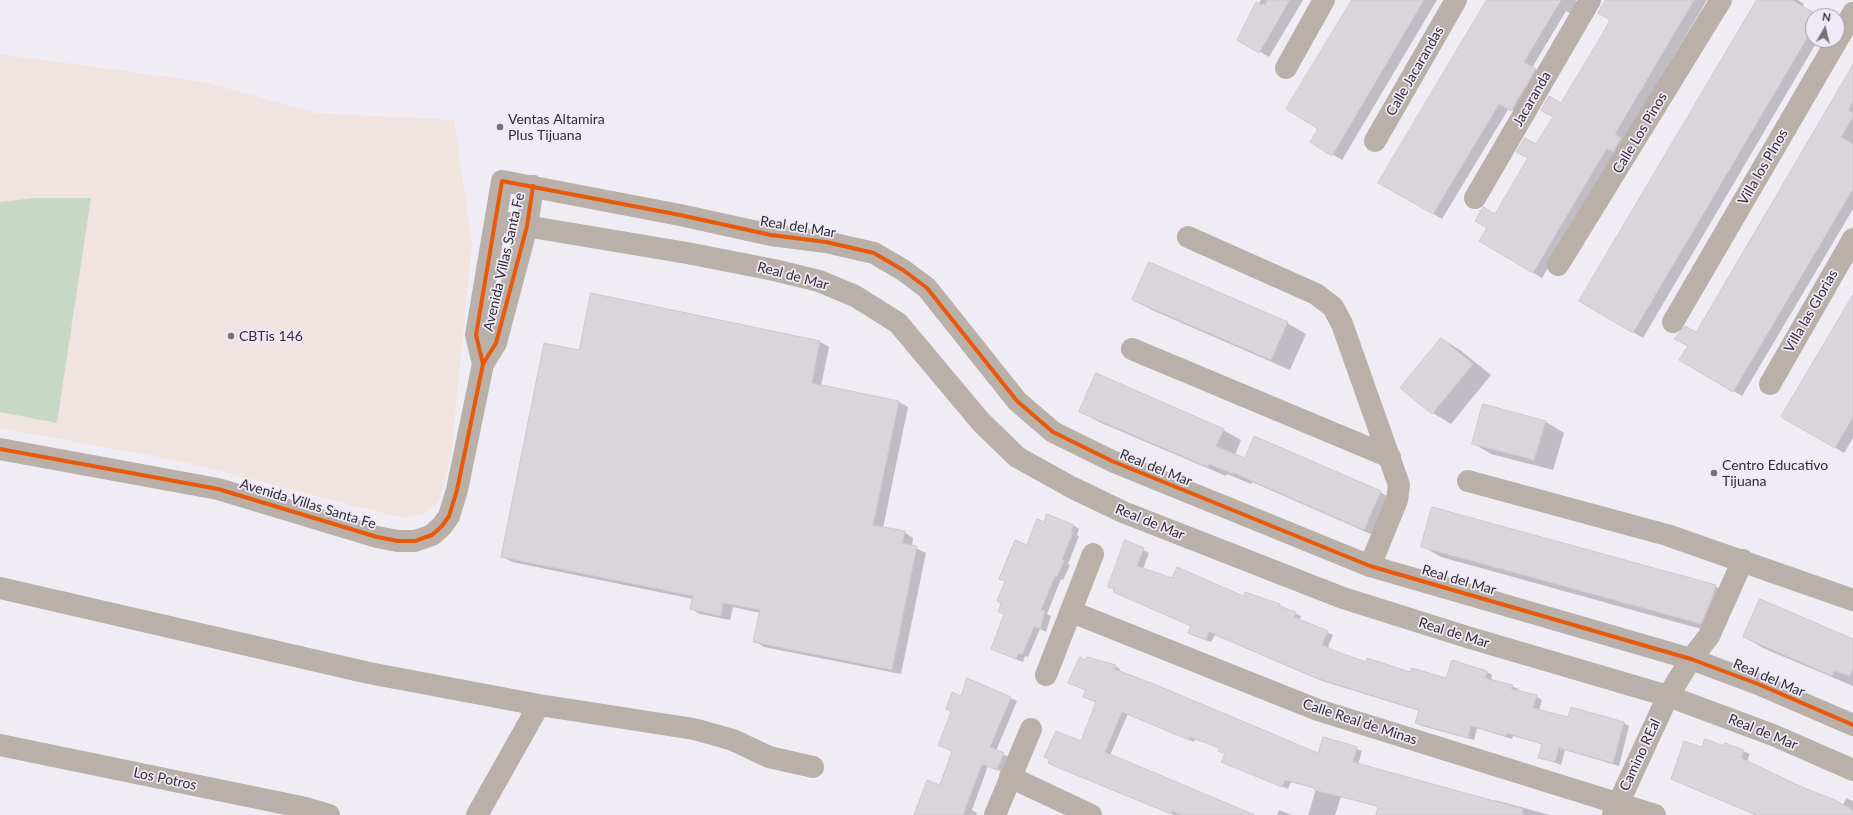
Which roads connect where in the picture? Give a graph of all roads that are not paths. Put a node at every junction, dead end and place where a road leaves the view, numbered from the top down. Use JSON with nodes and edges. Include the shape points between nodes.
{"nodes":[{"id":1,"x":1324,"y":0,"type":"edge"},
{"id":2,"x":1456,"y":0,"type":"edge"},
{"id":3,"x":1590,"y":0,"type":"edge"},
{"id":4,"x":1721,"y":0,"type":"edge"},
{"id":5,"x":1853,"y":13,"type":"edge"},
{"id":6,"x":1286,"y":68,"type":"dead end"},
{"id":7,"x":1375,"y":141,"type":"dead end"},
{"id":8,"x":502,"y":181,"type":"joint"},
{"id":9,"x":534,"y":186,"type":"junction"},
{"id":10,"x":1475,"y":198,"type":"dead end"},
{"id":11,"x":496,"y":221,"type":"junction"},
{"id":12,"x":527,"y":226,"type":"junction"},
{"id":13,"x":1188,"y":237,"type":"dead end"},
{"id":14,"x":1853,"y":239,"type":"edge"},
{"id":15,"x":1558,"y":266,"type":"dead end"},
{"id":16,"x":1673,"y":322,"type":"dead end"},
{"id":17,"x":1132,"y":348,"type":"dead end"},
{"id":18,"x":483,"y":364,"type":"junction"},
{"id":19,"x":1770,"y":384,"type":"dead end"},
{"id":20,"x":0,"y":449,"type":"edge"},
{"id":21,"x":1390,"y":457,"type":"junction"},
{"id":22,"x":1468,"y":481,"type":"dead end"},
{"id":23,"x":1093,"y":554,"type":"dead end"},
{"id":24,"x":1743,"y":560,"type":"junction"},
{"id":25,"x":1370,"y":566,"type":"junction"},
{"id":26,"x":0,"y":588,"type":"edge"},
{"id":27,"x":1853,"y":600,"type":"edge"},
{"id":28,"x":1072,"y":612,"type":"junction"},
{"id":29,"x":1691,"y":659,"type":"junction"},
{"id":30,"x":1046,"y":675,"type":"dead end"},
{"id":31,"x":1668,"y":696,"type":"junction"},
{"id":32,"x":539,"y":705,"type":"junction"},
{"id":33,"x":1853,"y":726,"type":"edge"},
{"id":34,"x":1031,"y":729,"type":"dead end"},
{"id":35,"x":0,"y":745,"type":"edge"},
{"id":36,"x":813,"y":767,"type":"dead end"},
{"id":37,"x":1853,"y":770,"type":"edge"},
{"id":38,"x":1010,"y":777,"type":"junction"},
{"id":39,"x":1616,"y":809,"type":"edge"},
{"id":40,"x":328,"y":815,"type":"edge"},
{"id":41,"x":477,"y":815,"type":"edge"},
{"id":42,"x":995,"y":815,"type":"edge"},
{"id":43,"x":1090,"y":815,"type":"edge"},
{"id":44,"x":1655,"y":815,"type":"edge"}],
"edges":[{"from":1,"to":6,"type":"street"},
{"from":2,"to":7,"type":"street","name":"Calle Jacarandas"},
{"from":3,"to":10,"type":"street","name":"Jacaranda"},
{"from":4,"to":15,"type":"street","name":"Calle Los Pinos"},
{"from":5,"to":16,"type":"street","name":"Villa los PInos"},
{"from":8,"to":9,"type":"street","name":"Real del Mar"},
{"from":8,"to":11,"type":"street","name":"Avenida Villas Santa Fe"},
{"from":9,"to":12,"type":"street","name":"Avenida Villas Santa Fe"},
{"from":9,"to":25,"type":"street","name":"Real del Mar","via":[[771,235],[826,242],[874,253],[927,288],[1017,401],[1053,432],[1112,461]]},
{"from":11,"to":12,"type":"street","name":"Real de Mar"},
{"from":11,"to":18,"type":"street","name":"Avenida Villas Santa Fe","via":[[476,335]]},
{"from":12,"to":18,"type":"street","name":"Avenida Villas Santa Fe","via":[[496,343]]},
{"from":12,"to":31,"type":"street","name":"Real de Mar","via":[[687,253],[819,281],[855,296],[898,323],[981,422],[1017,457],[1123,512],[1343,598]]},
{"from":13,"to":21,"type":"street","via":[[1316,294],[1333,307],[1342,324]]},
{"from":14,"to":19,"type":"street","name":"Villa las Glorias"},
{"from":17,"to":21,"type":"street"},
{"from":18,"to":20,"type":"street","name":"Avenida Villas Santa Fe","via":[[457,490],[449,516],[432,535],[416,541],[377,537],[218,489]]},
{"from":21,"to":25,"type":"street","via":[[1399,493]]},
{"from":22,"to":24,"type":"street","via":[[1667,535]]},
{"from":23,"to":28,"type":"street"},
{"from":24,"to":27,"type":"street"},
{"from":24,"to":29,"type":"street","name":"Camino REal","via":[[1709,636]]},
{"from":25,"to":29,"type":"street","name":"Real del Mar"},
{"from":26,"to":32,"type":"street","via":[[369,673]]},
{"from":28,"to":30,"type":"street"},
{"from":28,"to":39,"type":"street","name":"Calle Real de Minas","via":[[1318,710]]},
{"from":29,"to":31,"type":"street","name":"Camino REal"},
{"from":29,"to":33,"type":"street","name":"Real del Mar","via":[[1758,684]]},
{"from":31,"to":37,"type":"street","name":"Real de Mar","via":[[1773,735]]},
{"from":31,"to":39,"type":"street","name":"Camino REal"},
{"from":32,"to":36,"type":"street","via":[[694,729],[733,740],[769,757]]},
{"from":32,"to":41,"type":"street"},
{"from":34,"to":38,"type":"street"},
{"from":35,"to":40,"type":"street","name":"Los Potros","via":[[306,808]]},
{"from":38,"to":42,"type":"street"},
{"from":38,"to":43,"type":"street"},
{"from":39,"to":44,"type":"street","name":"Calle Real de Minas"}]}
